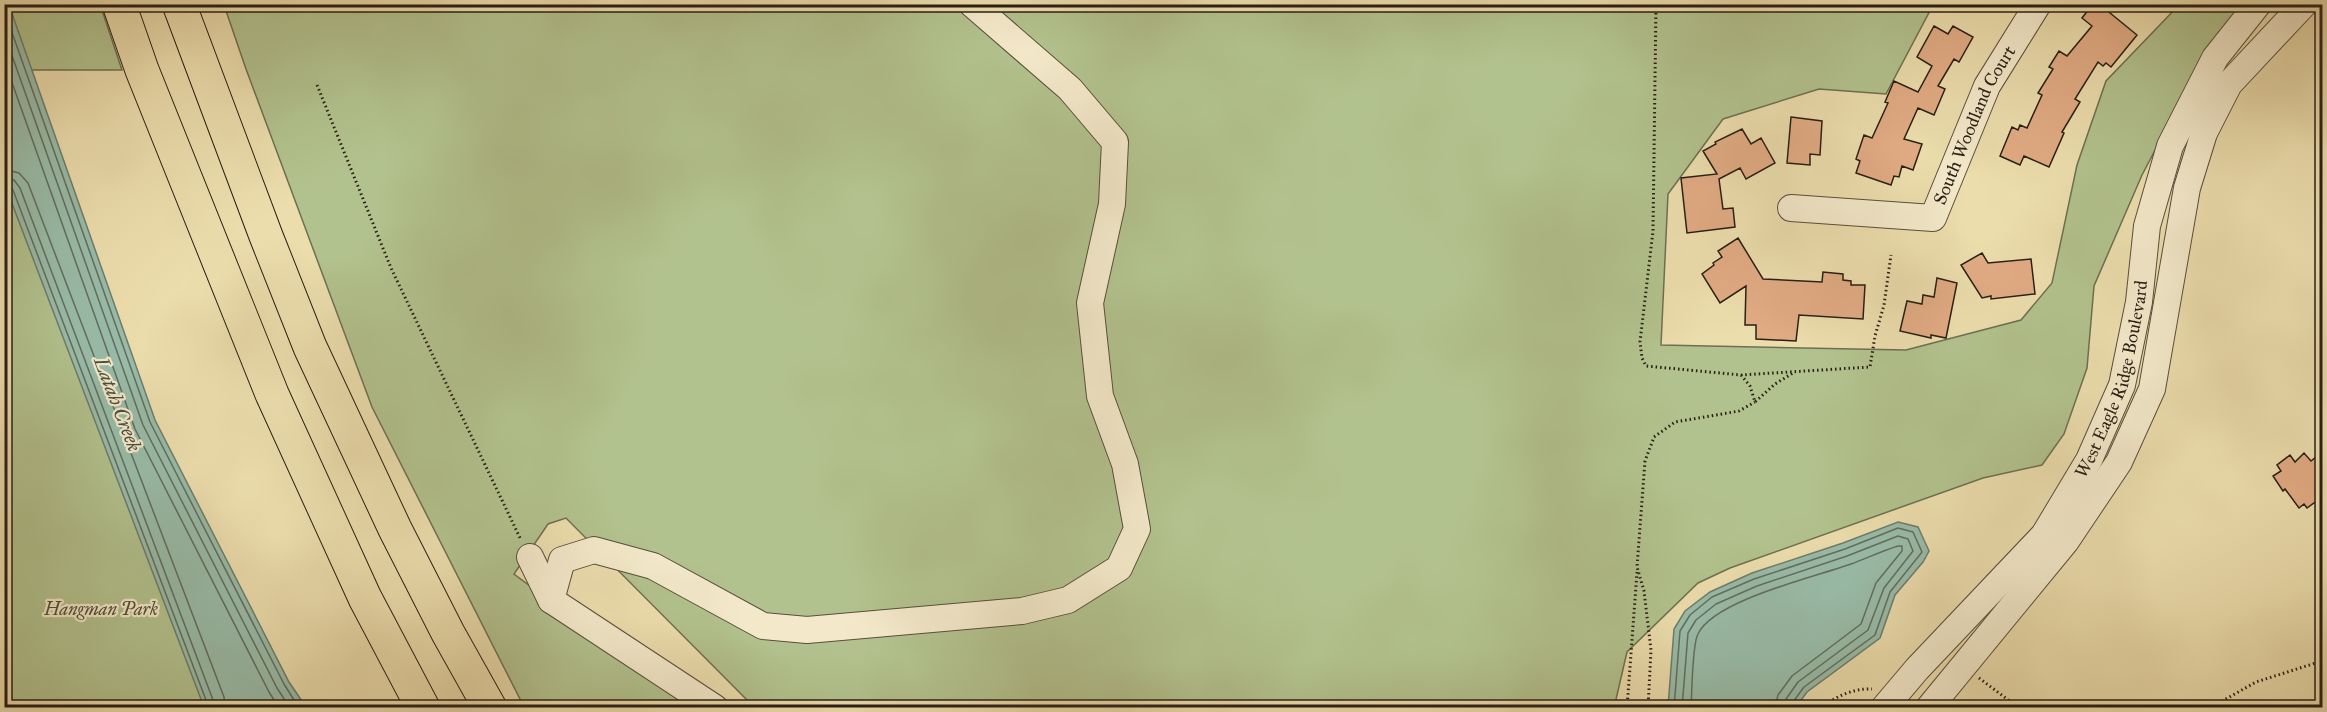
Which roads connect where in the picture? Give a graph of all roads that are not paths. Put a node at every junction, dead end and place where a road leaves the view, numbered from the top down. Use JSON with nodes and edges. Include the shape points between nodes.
{"nodes":[{"id":1,"x":119,"y":4,"type":"edge"},
{"id":2,"x":179,"y":4,"type":"edge"},
{"id":3,"x":972,"y":4,"type":"edge"},
{"id":4,"x":2038,"y":4,"type":"edge"},
{"id":5,"x":2258,"y":4,"type":"edge"},
{"id":6,"x":2304,"y":4,"type":"edge"},
{"id":7,"x":1791,"y":208,"type":"dead end"},
{"id":8,"x":530,"y":557,"type":"road end"},
{"id":9,"x":551,"y":600,"type":"junction"},
{"id":10,"x":1879,"y":698,"type":"edge"},
{"id":11,"x":423,"y":708,"type":"edge"},
{"id":12,"x":490,"y":708,"type":"edge"},
{"id":13,"x":715,"y":708,"type":"edge"},
{"id":14,"x":1929,"y":708,"type":"edge"}],
"edges":[{"from":1,"to":11,"type":"highway","via":[[272,394],[365,598]]},
{"from":2,"to":12,"type":"highway","via":[[310,347],[395,529]]},
{"from":3,"to":9,"type":"street","via":[[1070,89],[1115,142],[1112,204],[1090,303],[1100,396],[1125,464],[1137,529],[1119,568],[1068,600],[1022,611],[807,630],[763,626],[653,566],[594,550],[562,560]]},
{"from":4,"to":7,"type":"street","name":"South Woodland Court","via":[[1987,86],[1933,218]]},
{"from":5,"to":10,"type":"street","name":"West Eagle Ridge Boulevard","via":[[2216,58],[2170,146],[2147,226],[2139,302],[2122,385],[2089,460],[2044,535],[1917,669]]},
{"from":6,"to":14,"type":"street","name":"West Eagle Ridge Boulevard","via":[[2229,84],[2204,133],[2187,188],[2151,389],[2119,462],[2066,541]]},
{"from":8,"to":9,"type":"street"},
{"from":9,"to":13,"type":"street"}]}
